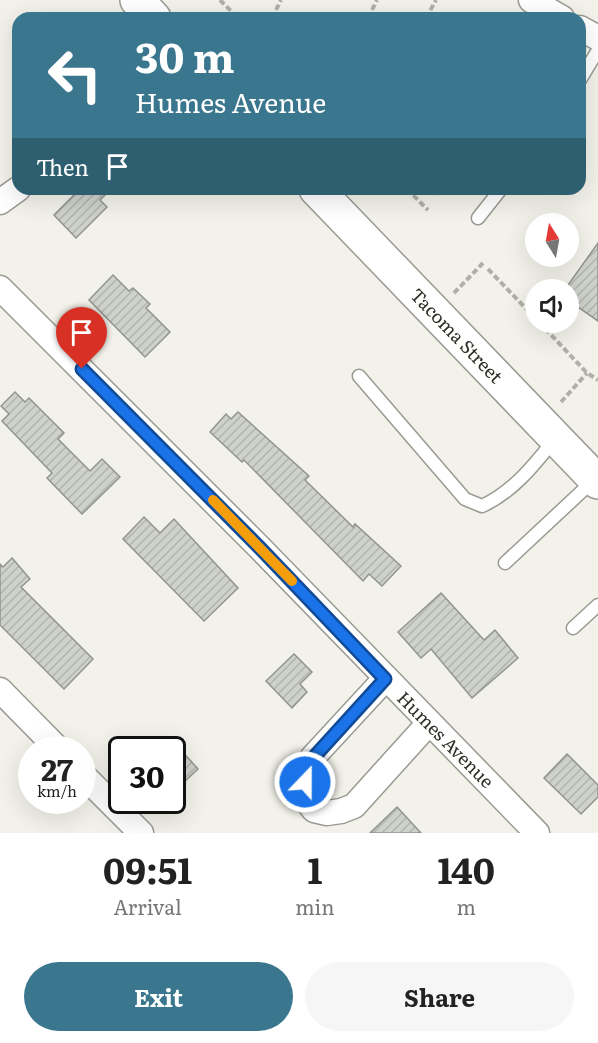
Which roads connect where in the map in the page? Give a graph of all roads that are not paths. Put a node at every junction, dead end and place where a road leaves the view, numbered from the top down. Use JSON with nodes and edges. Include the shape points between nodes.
{"nodes":[{"id":1,"x":137,"y":0,"type":"edge"},
{"id":2,"x":531,"y":0,"type":"edge"},
{"id":3,"x":148,"y":12,"type":"edge"},
{"id":4,"x":552,"y":12,"type":"edge"},
{"id":5,"x":598,"y":50,"type":"edge"},
{"id":6,"x":586,"y":70,"type":"edge"},
{"id":7,"x":322,"y":195,"type":"edge"},
{"id":8,"x":496,"y":195,"type":"edge"},
{"id":9,"x":478,"y":218,"type":"dead end"},
{"id":10,"x":0,"y":288,"type":"edge"},
{"id":11,"x":359,"y":376,"type":"dead end"},
{"id":12,"x":556,"y":438,"type":"junction"},
{"id":13,"x":596,"y":480,"type":"edge"},
{"id":14,"x":505,"y":563,"type":"dead end"},
{"id":15,"x":598,"y":605,"type":"edge"},
{"id":16,"x":573,"y":628,"type":"dead end"},
{"id":17,"x":385,"y":679,"type":"junction"},
{"id":18,"x":0,"y":690,"type":"edge"},
{"id":19,"x":429,"y":723,"type":"junction"},
{"id":20,"x":45,"y":736,"type":"edge"},
{"id":21,"x":96,"y":788,"type":"edge"},
{"id":22,"x":141,"y":833,"type":"edge"},
{"id":23,"x":537,"y":833,"type":"edge"}],
"edges":[{"from":1,"to":3,"type":"street"},
{"from":2,"to":4,"type":"street"},
{"from":5,"to":6,"type":"lane"},
{"from":7,"to":12,"type":"street","name":"Tacoma Street"},
{"from":8,"to":9,"type":"lane"},
{"from":10,"to":17,"type":"street","name":"Humes Avenue"},
{"from":11,"to":12,"type":"lane","via":[[465,499],[482,506],[499,498],[528,472]]},
{"from":12,"to":13,"type":"street","name":"Tacoma Street"},
{"from":13,"to":14,"type":"lane"},
{"from":15,"to":16,"type":"lane"},
{"from":17,"to":19,"type":"street","name":"Humes Avenue"},
{"from":17,"to":19,"type":"street","via":[[314,757],[305,782],[307,801],[314,810],[327,813],[354,806]]},
{"from":18,"to":20,"type":"street"},
{"from":19,"to":23,"type":"street","name":"Humes Avenue"},
{"from":21,"to":22,"type":"street"}]}
